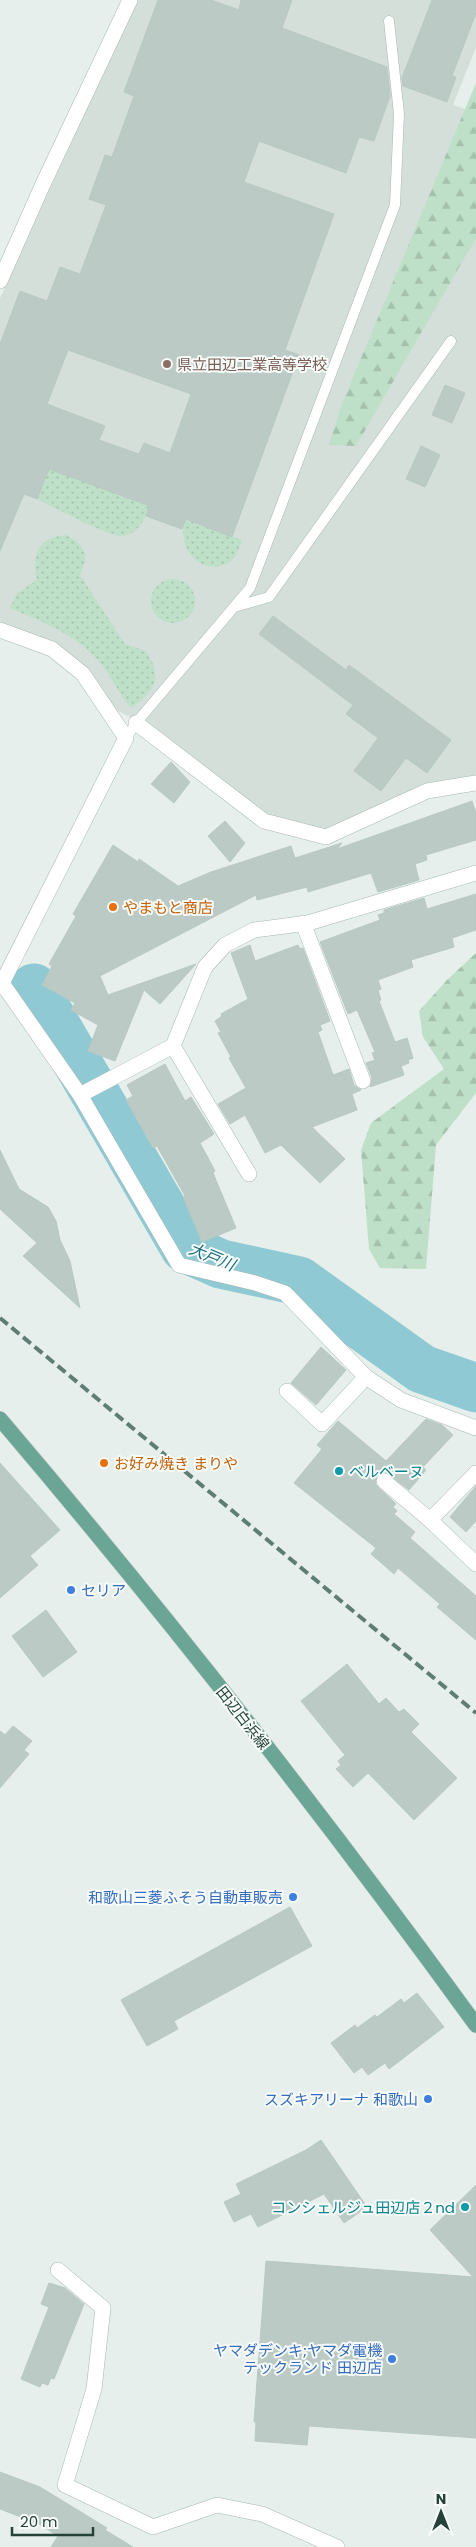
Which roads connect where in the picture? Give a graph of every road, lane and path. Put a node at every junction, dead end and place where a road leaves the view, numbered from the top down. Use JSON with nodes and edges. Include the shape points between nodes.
{"nodes":[{"id":1,"x":130,"y":0,"type":"edge"},
{"id":2,"x":389,"y":21,"type":"dead end"},
{"id":3,"x":0,"y":281,"type":"edge"},
{"id":4,"x":451,"y":341,"type":"dead end"},
{"id":5,"x":234,"y":608,"type":"junction"},
{"id":6,"x":0,"y":630,"type":"edge"},
{"id":7,"x":136,"y":723,"type":"junction"},
{"id":8,"x":126,"y":738,"type":"junction"},
{"id":9,"x":476,"y":783,"type":"edge"},
{"id":10,"x":476,"y":873,"type":"edge"},
{"id":11,"x":303,"y":924,"type":"junction"},
{"id":12,"x":1,"y":985,"type":"edge"},
{"id":13,"x":172,"y":1046,"type":"junction"},
{"id":14,"x":363,"y":1081,"type":"dead end"},
{"id":15,"x":80,"y":1094,"type":"junction"},
{"id":16,"x":248,"y":1174,"type":"dead end"},
{"id":17,"x":366,"y":1377,"type":"junction"},
{"id":18,"x":287,"y":1391,"type":"dead end"},
{"id":19,"x":0,"y":1419,"type":"edge"},
{"id":20,"x":476,"y":1428,"type":"edge"},
{"id":21,"x":476,"y":1473,"type":"edge"},
{"id":22,"x":384,"y":1481,"type":"dead end"},
{"id":23,"x":430,"y":1520,"type":"junction"},
{"id":24,"x":476,"y":1564,"type":"edge"},
{"id":25,"x":476,"y":2025,"type":"edge"},
{"id":26,"x":58,"y":2270,"type":"dead end"},
{"id":27,"x":337,"y":2547,"type":"edge"}],
"edges":[{"from":1,"to":3,"type":"street"},
{"from":2,"to":5,"type":"lane","via":[[399,114],[395,204],[250,588]]},
{"from":4,"to":5,"type":"lane","via":[[269,597]]},
{"from":5,"to":7,"type":"lane"},
{"from":6,"to":8,"type":"street","via":[[52,649],[82,674]]},
{"from":7,"to":8,"type":"lane"},
{"from":7,"to":9,"type":"street","via":[[264,821],[326,837],[427,792]]},
{"from":8,"to":12,"type":"street"},
{"from":10,"to":11,"type":"street"},
{"from":11,"to":13,"type":"street","via":[[254,930],[225,945],[205,967]]},
{"from":11,"to":14,"type":"street"},
{"from":12,"to":15,"type":"street"},
{"from":13,"to":15,"type":"street"},
{"from":13,"to":16,"type":"street"},
{"from":15,"to":17,"type":"street","via":[[179,1265],[285,1293]]},
{"from":17,"to":18,"type":"street","via":[[322,1424]]},
{"from":17,"to":20,"type":"street","via":[[401,1400]]},
{"from":19,"to":25,"type":"main road","name":"田辺白浜線","via":[[112,1551],[265,1745],[392,1909]]},
{"from":21,"to":23,"type":"street"},
{"from":22,"to":23,"type":"street"},
{"from":23,"to":24,"type":"street"},
{"from":26,"to":27,"type":"street","via":[[103,2308],[94,2389],[65,2485],[153,2527],[217,2505],[262,2514]]}]}
